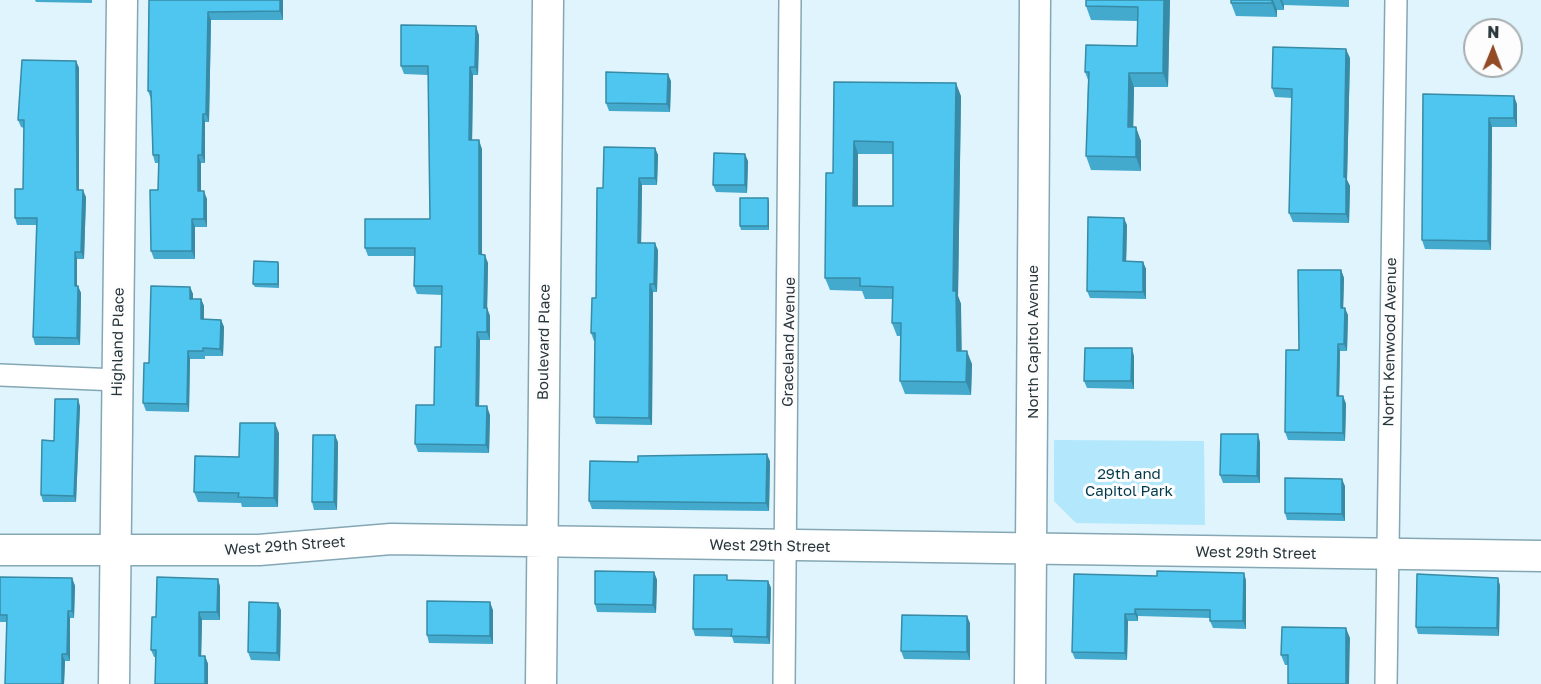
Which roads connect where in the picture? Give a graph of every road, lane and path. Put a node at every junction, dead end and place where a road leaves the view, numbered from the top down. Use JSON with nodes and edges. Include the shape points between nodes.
{"nodes":[{"id":1,"x":122,"y":0,"type":"edge"},
{"id":2,"x":548,"y":0,"type":"edge"},
{"id":3,"x":790,"y":0,"type":"edge"},
{"id":4,"x":1035,"y":0,"type":"edge"},
{"id":5,"x":1396,"y":0,"type":"edge"},
{"id":6,"x":0,"y":375,"type":"edge"},
{"id":7,"x":117,"y":380,"type":"junction"},
{"id":8,"x":542,"y":544,"type":"junction"},
{"id":9,"x":786,"y":546,"type":"junction"},
{"id":10,"x":0,"y":550,"type":"edge"},
{"id":11,"x":116,"y":550,"type":"junction"},
{"id":12,"x":1032,"y":551,"type":"junction"},
{"id":13,"x":1387,"y":555,"type":"junction"},
{"id":14,"x":1541,"y":556,"type":"edge"},
{"id":15,"x":114,"y":684,"type":"edge"},
{"id":16,"x":541,"y":684,"type":"edge"},
{"id":17,"x":784,"y":684,"type":"edge"},
{"id":18,"x":1030,"y":684,"type":"edge"},
{"id":19,"x":1386,"y":684,"type":"edge"}],
"edges":[{"from":1,"to":7,"type":"main road","name":"Highland Place"},
{"from":2,"to":8,"type":"main road","name":"Boulevard Place"},
{"from":3,"to":9,"type":"street","name":"Graceland Avenue"},
{"from":4,"to":12,"type":"main road","name":"North Capitol Avenue"},
{"from":5,"to":13,"type":"street","name":"North Kenwood Avenue"},
{"from":6,"to":7,"type":"street"},
{"from":7,"to":11,"type":"main road","name":"Highland Place"},
{"from":8,"to":9,"type":"main road","name":"West 29th Street"},
{"from":8,"to":11,"type":"main road","name":"West 29th Street","via":[[390,539],[259,550]]},
{"from":8,"to":16,"type":"main road","name":"Boulevard Place"},
{"from":9,"to":12,"type":"main road","name":"West 29th Street"},
{"from":9,"to":17,"type":"street","name":"Graceland Avenue"},
{"from":10,"to":11,"type":"main road","name":"West 29th Street"},
{"from":11,"to":15,"type":"main road","name":"Highland Place"},
{"from":12,"to":13,"type":"main road","name":"West 29th Street"},
{"from":12,"to":18,"type":"main road","name":"North Capitol Avenue"},
{"from":13,"to":14,"type":"main road","name":"West 29th Street"},
{"from":13,"to":19,"type":"street","name":"North Kenwood Avenue"}]}
